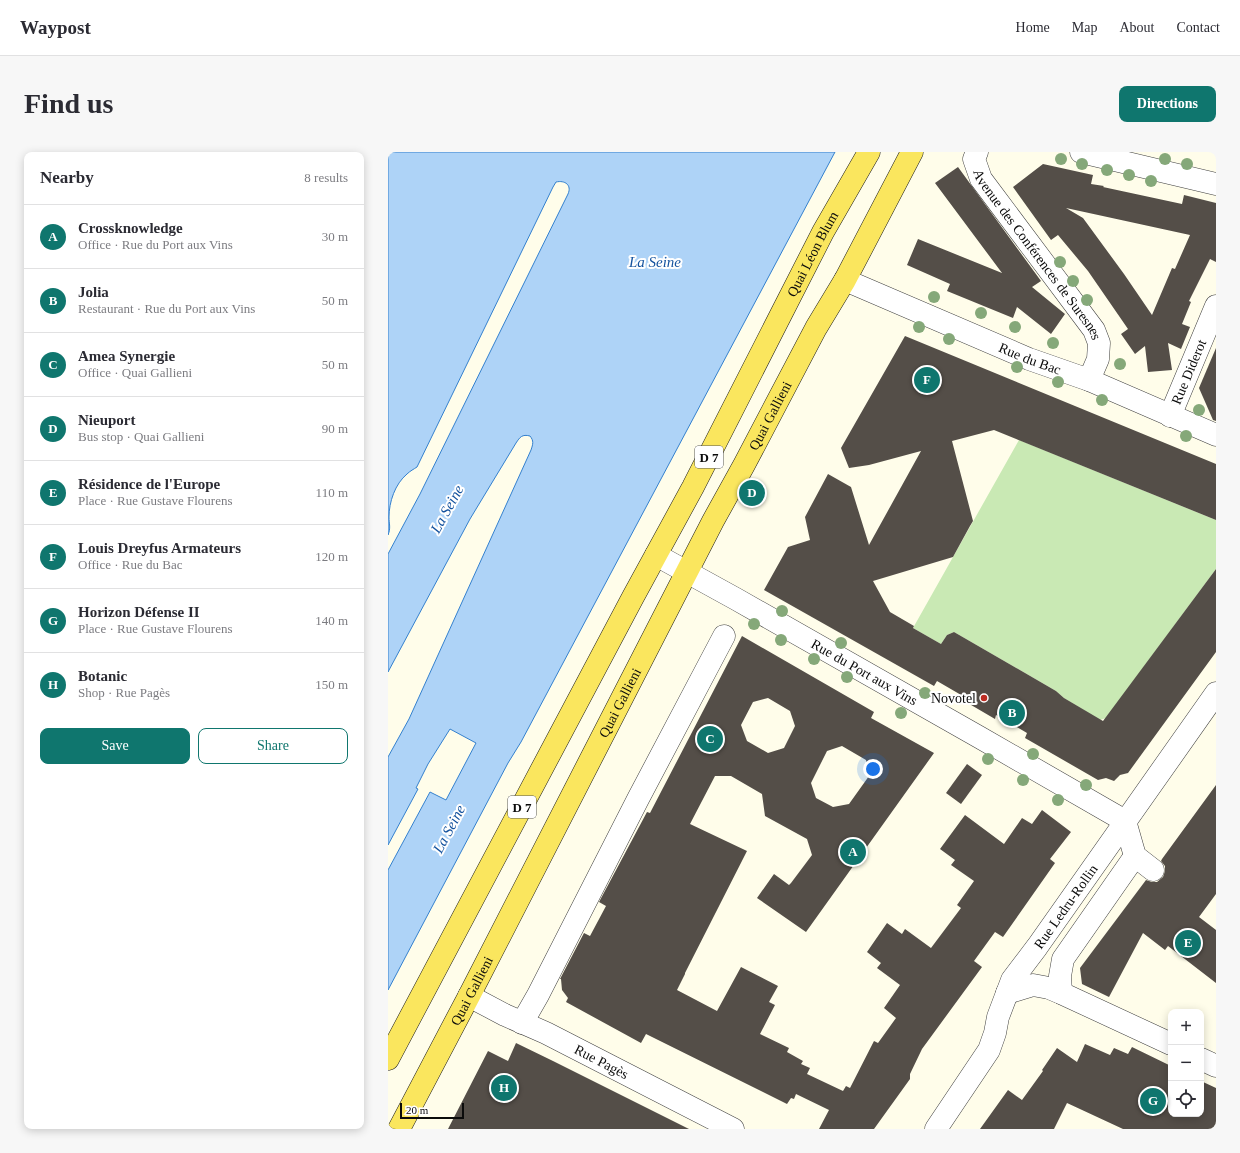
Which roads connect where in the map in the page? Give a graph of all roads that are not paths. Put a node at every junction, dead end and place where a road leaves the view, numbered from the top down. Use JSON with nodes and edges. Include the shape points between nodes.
{"nodes":[{"id":1,"x":869,"y":152,"type":"edge"},
{"id":2,"x":912,"y":152,"type":"edge"},
{"id":3,"x":977,"y":152,"type":"edge"},
{"id":4,"x":1081,"y":152,"type":"edge"},
{"id":5,"x":1216,"y":184,"type":"edge"},
{"id":6,"x":845,"y":280,"type":"junction"},
{"id":7,"x":1216,"y":306,"type":"edge"},
{"id":8,"x":1089,"y":380,"type":"junction"},
{"id":9,"x":1170,"y":416,"type":"junction"},
{"id":10,"x":1216,"y":435,"type":"edge"},
{"id":11,"x":656,"y":556,"type":"junction"},
{"id":12,"x":686,"y":572,"type":"junction"},
{"id":13,"x":724,"y":636,"type":"dead end"},
{"id":14,"x":1216,"y":693,"type":"edge"},
{"id":15,"x":1125,"y":821,"type":"junction"},
{"id":16,"x":1135,"y":856,"type":"junction"},
{"id":17,"x":1153,"y":870,"type":"dead end"},
{"id":18,"x":1007,"y":993,"type":"junction"},
{"id":19,"x":1061,"y":993,"type":"junction"},
{"id":20,"x":469,"y":996,"type":"junction"},
{"id":21,"x":514,"y":1019,"type":"junction"},
{"id":22,"x":1168,"y":1043,"type":"edge"},
{"id":23,"x":388,"y":1058,"type":"edge"},
{"id":24,"x":1204,"y":1060,"type":"edge"},
{"id":25,"x":1216,"y":1066,"type":"edge"},
{"id":26,"x":399,"y":1129,"type":"edge"},
{"id":27,"x":733,"y":1129,"type":"edge"},
{"id":28,"x":936,"y":1129,"type":"edge"}],
"edges":[{"from":1,"to":11,"type":"main road","name":"Quai Léon Blum","number":"D 7","via":[[823,232]]},
{"from":2,"to":6,"type":"main road","number":"D 7"},
{"from":3,"to":8,"type":"street","name":"Avenue des Conférences de Suresnes","via":[[974,159],[981,179],[1094,330],[1099,343],[1098,358]]},
{"from":4,"to":5,"type":"street"},
{"from":6,"to":8,"type":"street","name":"Rue du Bac","via":[[1029,359]]},
{"from":6,"to":12,"type":"main road","name":"Quai Gallieni","number":"D 7","via":[[816,328]]},
{"from":7,"to":9,"type":"street","name":"Rue Diderot"},
{"from":8,"to":9,"type":"street","name":"Rue du Bac"},
{"from":9,"to":10,"type":"street","name":"Rue du Bac"},
{"from":11,"to":12,"type":"street","name":"Rue du Port aux Vins"},
{"from":11,"to":23,"type":"main road","number":"D 7"},
{"from":12,"to":15,"type":"street","name":"Rue du Port aux Vins"},
{"from":12,"to":20,"type":"main road","name":"Quai Gallieni","number":"D 7"},
{"from":13,"to":21,"type":"street","via":[[538,995]]},
{"from":14,"to":15,"type":"street","name":"Rue Ledru-Rollin"},
{"from":15,"to":16,"type":"street"},
{"from":15,"to":18,"type":"street","name":"Rue Ledru-Rollin","via":[[1012,980]]},
{"from":16,"to":17,"type":"street"},
{"from":16,"to":19,"type":"street","via":[[1062,959]]},
{"from":18,"to":19,"type":"street","via":[[1033,985]]},
{"from":18,"to":28,"type":"street","name":"Rue Ledru-Rollin","via":[[989,1050]]},
{"from":19,"to":22,"type":"street"},
{"from":20,"to":21,"type":"street","name":"Rue Pagès"},
{"from":20,"to":26,"type":"main road","name":"Quai Gallieni","number":"D 7"},
{"from":21,"to":27,"type":"street","name":"Rue Pagès"},
{"from":24,"to":25,"type":"street"}]}
